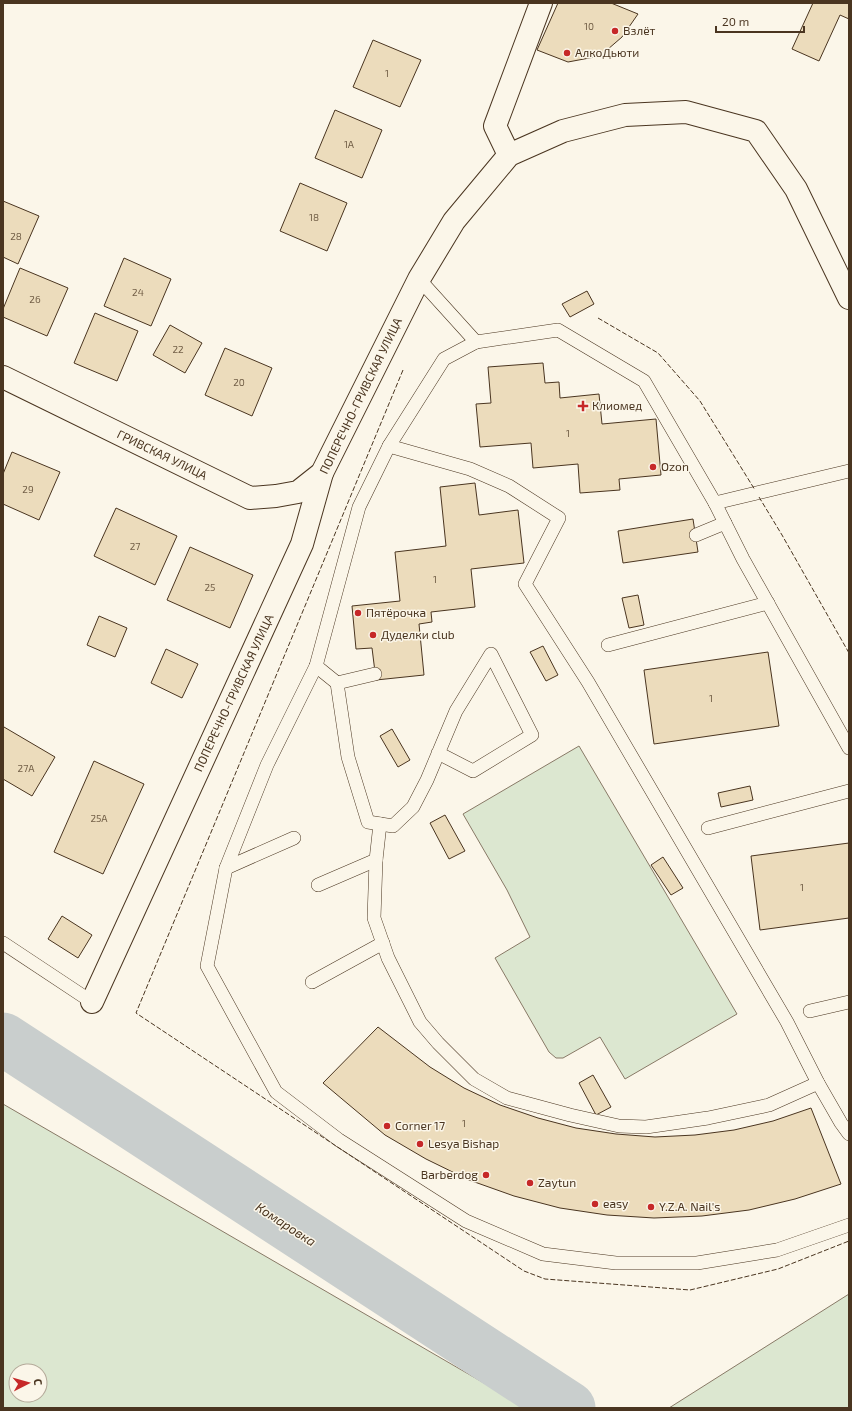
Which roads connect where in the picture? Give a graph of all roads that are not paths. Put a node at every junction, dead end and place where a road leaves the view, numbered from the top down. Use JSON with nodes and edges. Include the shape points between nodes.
{"nodes":[{"id":1,"x":541,"y":3,"type":"edge"},
{"id":2,"x":509,"y":155,"type":"junction"},
{"id":3,"x":419,"y":279,"type":"junction"},
{"id":4,"x":848,"y":292,"type":"edge"},
{"id":5,"x":476,"y":342,"type":"junction"},
{"id":6,"x":3,"y":377,"type":"edge"},
{"id":7,"x":389,"y":446,"type":"junction"},
{"id":8,"x":849,"y":471,"type":"edge"},
{"id":9,"x":322,"y":473,"type":"junction"},
{"id":10,"x":715,"y":503,"type":"junction"},
{"id":11,"x":725,"y":523,"type":"junction"},
{"id":12,"x":696,"y":535,"type":"dead end"},
{"id":13,"x":768,"y":603,"type":"junction"},
{"id":14,"x":608,"y":645,"type":"dead end"},
{"id":15,"x":316,"y":666,"type":"junction"},
{"id":16,"x":375,"y":674,"type":"dead end"},
{"id":17,"x":337,"y":683,"type":"junction"},
{"id":18,"x":849,"y":748,"type":"edge"},
{"id":19,"x":438,"y":754,"type":"junction"},
{"id":20,"x":849,"y":792,"type":"edge"},
{"id":21,"x":380,"y":824,"type":"junction"},
{"id":22,"x":708,"y":828,"type":"dead end"},
{"id":23,"x":294,"y":838,"type":"dead end"},
{"id":24,"x":376,"y":860,"type":"junction"},
{"id":25,"x":226,"y":868,"type":"junction"},
{"id":26,"x":318,"y":885,"type":"dead end"},
{"id":27,"x":3,"y":943,"type":"edge"},
{"id":28,"x":383,"y":943,"type":"junction"},
{"id":29,"x":312,"y":982,"type":"dead end"},
{"id":30,"x":92,"y":1002,"type":"joint"},
{"id":31,"x":849,"y":1002,"type":"edge"},
{"id":32,"x":810,"y":1011,"type":"dead end"},
{"id":33,"x":818,"y":1083,"type":"junction"},
{"id":34,"x":849,"y":1134,"type":"edge"},
{"id":35,"x":849,"y":1225,"type":"edge"}],
"edges":[{"from":1,"to":2,"type":"street","via":[[495,126]]},
{"from":2,"to":3,"type":"street","name":"ПОПЕРЕЧНО-ГРИВСКАЯ УЛИЦА","via":[[454,221]]},
{"from":2,"to":4,"type":"street","via":[[563,130],[625,115],[686,112],[756,131],[796,189]]},
{"from":3,"to":5,"type":"lane"},
{"from":3,"to":9,"type":"street","name":"ПОПЕРЕЧНО-ГРИВСКАЯ УЛИЦА"},
{"from":5,"to":7,"type":"lane","via":[[444,359]]},
{"from":5,"to":10,"type":"lane","via":[[558,330],[644,381]]},
{"from":6,"to":9,"type":"street","name":"ГРИВСКАЯ УЛИЦА","via":[[250,498],[298,492]]},
{"from":7,"to":15,"type":"lane","via":[[358,507]]},
{"from":7,"to":33,"type":"lane","via":[[470,469],[509,486],[559,518],[525,584],[588,682],[787,1022]]},
{"from":8,"to":10,"type":"lane"},
{"from":9,"to":30,"type":"street","name":"ПОПЕРЕЧНО-ГРИВСКАЯ УЛИЦА","via":[[302,544]]},
{"from":10,"to":11,"type":"lane"},
{"from":11,"to":12,"type":"lane"},
{"from":11,"to":13,"type":"lane"},
{"from":13,"to":14,"type":"lane"},
{"from":13,"to":18,"type":"lane"},
{"from":15,"to":17,"type":"lane"},
{"from":15,"to":25,"type":"lane","via":[[267,765]]},
{"from":16,"to":17,"type":"lane"},
{"from":17,"to":21,"type":"lane","via":[[348,757],[368,822]]},
{"from":19,"to":19,"type":"lane","via":[[456,711],[491,654],[532,735],[472,772]]},
{"from":19,"to":21,"type":"lane","via":[[413,807],[394,826]]},
{"from":20,"to":22,"type":"lane"},
{"from":21,"to":24,"type":"lane"},
{"from":23,"to":25,"type":"lane"},
{"from":24,"to":26,"type":"lane"},
{"from":24,"to":28,"type":"lane","via":[[374,918]]},
{"from":25,"to":35,"type":"lane","via":[[207,966],[276,1092],[339,1140],[466,1221],[544,1254],[616,1263],[697,1263],[770,1252]]},
{"from":27,"to":30,"type":"lane"},
{"from":28,"to":29,"type":"lane"},
{"from":28,"to":33,"type":"lane","via":[[420,1022],[474,1079],[507,1098],[619,1126],[646,1127],[708,1118],[769,1105]]},
{"from":31,"to":32,"type":"lane"},
{"from":33,"to":34,"type":"lane"}]}
